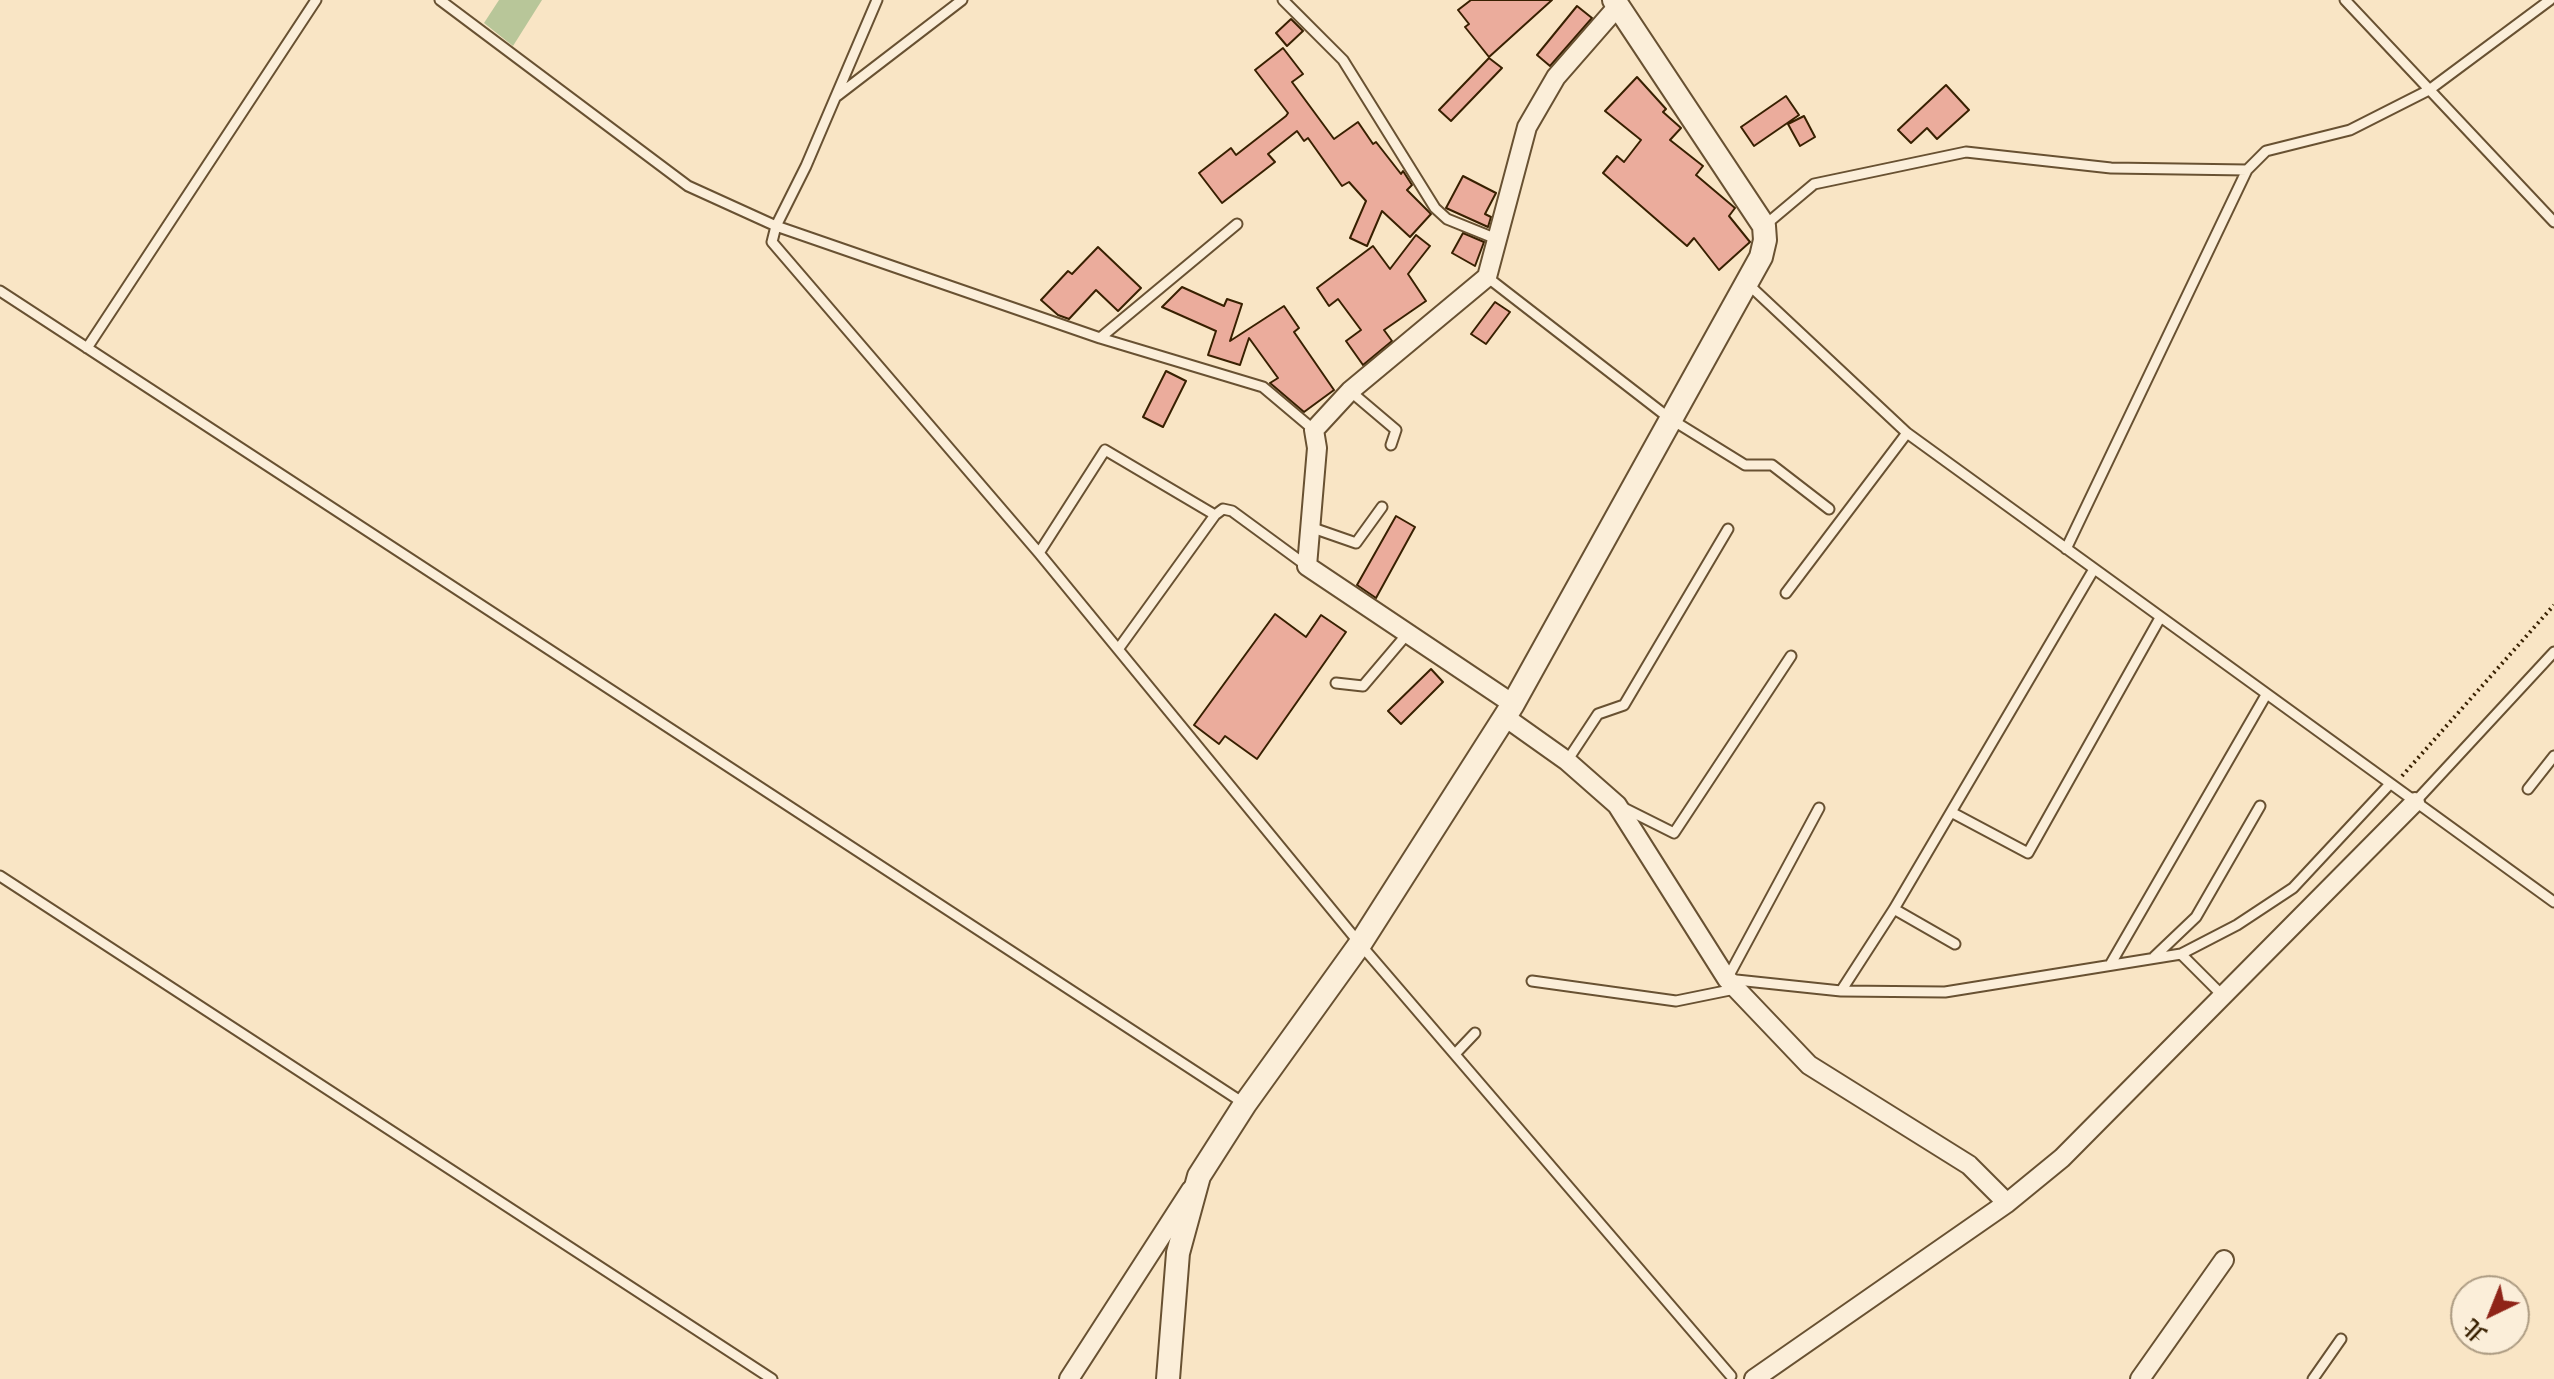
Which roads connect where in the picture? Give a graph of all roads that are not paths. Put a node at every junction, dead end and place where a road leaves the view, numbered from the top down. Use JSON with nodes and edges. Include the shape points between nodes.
{"nodes":[{"id":1,"x":316,"y":0,"type":"edge"},
{"id":2,"x":440,"y":0,"type":"edge"},
{"id":3,"x":877,"y":0,"type":"edge"},
{"id":4,"x":962,"y":0,"type":"edge"},
{"id":5,"x":1283,"y":0,"type":"edge"},
{"id":6,"x":2345,"y":0,"type":"edge"},
{"id":7,"x":2550,"y":0,"type":"edge"},
{"id":8,"x":1616,"y":3,"type":"edge"},
{"id":9,"x":2429,"y":90,"type":"junction"},
{"id":10,"x":837,"y":96,"type":"junction"},
{"id":11,"x":2247,"y":170,"type":"junction"},
{"id":12,"x":2554,"y":222,"type":"edge"},
{"id":13,"x":1237,"y":224,"type":"dead end"},
{"id":14,"x":776,"y":226,"type":"junction"},
{"id":15,"x":1764,"y":226,"type":"junction"},
{"id":16,"x":1499,"y":240,"type":"junction"},
{"id":17,"x":1487,"y":277,"type":"junction"},
{"id":18,"x":1747,"y":283,"type":"junction"},
{"id":19,"x":0,"y":291,"type":"edge"},
{"id":20,"x":1100,"y":338,"type":"junction"},
{"id":21,"x":87,"y":348,"type":"junction"},
{"id":22,"x":1350,"y":391,"type":"junction"},
{"id":23,"x":1669,"y":418,"type":"junction"},
{"id":24,"x":1314,"y":430,"type":"junction"},
{"id":25,"x":1907,"y":433,"type":"junction"},
{"id":26,"x":1391,"y":445,"type":"dead end"},
{"id":27,"x":1382,"y":507,"type":"dead end"},
{"id":28,"x":1829,"y":509,"type":"dead end"},
{"id":29,"x":1215,"y":515,"type":"junction"},
{"id":30,"x":1310,"y":527,"type":"junction"},
{"id":31,"x":1728,"y":529,"type":"dead end"},
{"id":32,"x":2066,"y":549,"type":"junction"},
{"id":33,"x":1039,"y":553,"type":"junction"},
{"id":34,"x":1307,"y":566,"type":"junction"},
{"id":35,"x":2094,"y":569,"type":"junction"},
{"id":36,"x":1786,"y":593,"type":"dead end"},
{"id":37,"x":2160,"y":618,"type":"junction"},
{"id":38,"x":1408,"y":633,"type":"junction"},
{"id":39,"x":1119,"y":648,"type":"junction"},
{"id":40,"x":2554,"y":652,"type":"edge"},
{"id":41,"x":1791,"y":656,"type":"dead end"},
{"id":42,"x":1336,"y":683,"type":"dead end"},
{"id":43,"x":2266,"y":695,"type":"junction"},
{"id":44,"x":1509,"y":710,"type":"junction"},
{"id":45,"x":2554,"y":756,"type":"edge"},
{"id":46,"x":1567,"y":761,"type":"junction"},
{"id":47,"x":2391,"y":786,"type":"junction"},
{"id":48,"x":2528,"y":789,"type":"dead end"},
{"id":49,"x":2415,"y":802,"type":"junction"},
{"id":50,"x":1617,"y":805,"type":"junction"},
{"id":51,"x":2260,"y":806,"type":"dead end"},
{"id":52,"x":1819,"y":808,"type":"dead end"},
{"id":53,"x":1951,"y":812,"type":"junction"},
{"id":54,"x":0,"y":876,"type":"edge"},
{"id":55,"x":2554,"y":902,"type":"edge"},
{"id":56,"x":1894,"y":909,"type":"junction"},
{"id":57,"x":1360,"y":944,"type":"junction"},
{"id":58,"x":1955,"y":944,"type":"dead end"},
{"id":59,"x":2181,"y":954,"type":"junction"},
{"id":60,"x":2154,"y":957,"type":"junction"},
{"id":61,"x":2110,"y":965,"type":"junction"},
{"id":62,"x":1532,"y":981,"type":"dead end"},
{"id":63,"x":1731,"y":984,"type":"junction"},
{"id":64,"x":1841,"y":991,"type":"junction"},
{"id":65,"x":2223,"y":996,"type":"junction"},
{"id":66,"x":1475,"y":1033,"type":"dead end"},
{"id":67,"x":1456,"y":1053,"type":"junction"},
{"id":68,"x":1245,"y":1104,"type":"junction"},
{"id":69,"x":1199,"y":1176,"type":"junction"},
{"id":70,"x":2007,"y":1203,"type":"junction"},
{"id":71,"x":2224,"y":1260,"type":"dead end"},
{"id":72,"x":2341,"y":1339,"type":"dead end"},
{"id":73,"x":1731,"y":1376,"type":"dead end"},
{"id":74,"x":772,"y":1379,"type":"edge"},
{"id":75,"x":1069,"y":1379,"type":"edge"},
{"id":76,"x":1168,"y":1379,"type":"edge"},
{"id":77,"x":1754,"y":1379,"type":"edge"},
{"id":78,"x":2140,"y":1379,"type":"edge"},
{"id":79,"x":2313,"y":1379,"type":"edge"}],
"edges":[{"from":1,"to":21,"type":"lane"},
{"from":2,"to":14,"type":"lane","via":[[688,186]]},
{"from":3,"to":10,"type":"lane"},
{"from":4,"to":10,"type":"lane"},
{"from":5,"to":16,"type":"lane","via":[[1343,60],[1435,208],[1447,219]]},
{"from":6,"to":9,"type":"lane"},
{"from":7,"to":9,"type":"lane"},
{"from":8,"to":15,"type":"street"},
{"from":8,"to":16,"type":"street","via":[[1556,77],[1527,127]]},
{"from":9,"to":11,"type":"lane","via":[[2350,130],[2266,151]]},
{"from":9,"to":12,"type":"lane"},
{"from":10,"to":14,"type":"lane"},
{"from":11,"to":15,"type":"lane","via":[[2111,168],[1966,152],[1814,184]]},
{"from":11,"to":32,"type":"lane"},
{"from":13,"to":20,"type":"lane"},
{"from":14,"to":20,"type":"lane"},
{"from":14,"to":33,"type":"lane","via":[[772,242]]},
{"from":15,"to":18,"type":"street","via":[[1763,248]]},
{"from":16,"to":17,"type":"street"},
{"from":17,"to":22,"type":"street"},
{"from":17,"to":23,"type":"lane"},
{"from":18,"to":23,"type":"street"},
{"from":18,"to":25,"type":"lane"},
{"from":19,"to":21,"type":"lane"},
{"from":20,"to":24,"type":"lane","via":[[1263,387]]},
{"from":21,"to":68,"type":"lane"},
{"from":22,"to":24,"type":"street"},
{"from":22,"to":26,"type":"lane","via":[[1396,430]]},
{"from":23,"to":28,"type":"lane","via":[[1745,465],[1772,465]]},
{"from":23,"to":44,"type":"street"},
{"from":24,"to":30,"type":"street"},
{"from":25,"to":32,"type":"lane"},
{"from":25,"to":36,"type":"lane"},
{"from":27,"to":30,"type":"lane","via":[[1356,543]]},
{"from":29,"to":33,"type":"lane","via":[[1105,450]]},
{"from":29,"to":34,"type":"lane","via":[[1223,509],[1232,511]]},
{"from":29,"to":39,"type":"lane"},
{"from":30,"to":34,"type":"street"},
{"from":31,"to":46,"type":"lane","via":[[1624,705],[1598,714]]},
{"from":32,"to":35,"type":"lane"},
{"from":33,"to":39,"type":"lane"},
{"from":34,"to":38,"type":"street"},
{"from":35,"to":37,"type":"lane"},
{"from":35,"to":53,"type":"lane"},
{"from":37,"to":43,"type":"lane"},
{"from":37,"to":53,"type":"lane","via":[[2028,853]]},
{"from":38,"to":42,"type":"lane","via":[[1363,686]]},
{"from":38,"to":44,"type":"street"},
{"from":39,"to":57,"type":"lane"},
{"from":40,"to":49,"type":"lane"},
{"from":41,"to":50,"type":"lane","via":[[1674,833]]},
{"from":43,"to":47,"type":"lane"},
{"from":43,"to":61,"type":"lane"},
{"from":44,"to":46,"type":"street"},
{"from":44,"to":57,"type":"street"},
{"from":45,"to":48,"type":"lane"},
{"from":46,"to":50,"type":"street"},
{"from":47,"to":49,"type":"lane"},
{"from":47,"to":59,"type":"lane","via":[[2293,888]]},
{"from":49,"to":55,"type":"lane"},
{"from":49,"to":65,"type":"street"},
{"from":50,"to":63,"type":"street"},
{"from":51,"to":60,"type":"lane","via":[[2196,917]]},
{"from":52,"to":63,"type":"lane"},
{"from":53,"to":56,"type":"lane"},
{"from":54,"to":74,"type":"lane"},
{"from":56,"to":58,"type":"lane"},
{"from":56,"to":64,"type":"lane"},
{"from":57,"to":67,"type":"lane"},
{"from":57,"to":68,"type":"street"},
{"from":59,"to":60,"type":"lane"},
{"from":59,"to":65,"type":"lane"},
{"from":60,"to":61,"type":"lane"},
{"from":61,"to":64,"type":"lane","via":[[1945,992]]},
{"from":62,"to":63,"type":"lane","via":[[1676,1001]]},
{"from":63,"to":64,"type":"lane"},
{"from":63,"to":70,"type":"street","via":[[1809,1065],[1969,1165]]},
{"from":65,"to":70,"type":"street","via":[[2062,1158]]},
{"from":66,"to":67,"type":"lane"},
{"from":67,"to":73,"type":"lane"},
{"from":68,"to":69,"type":"street"},
{"from":69,"to":75,"type":"street"},
{"from":69,"to":76,"type":"street","via":[[1178,1253]]},
{"from":70,"to":77,"type":"street"},
{"from":71,"to":78,"type":"street"},
{"from":72,"to":79,"type":"lane"}]}
